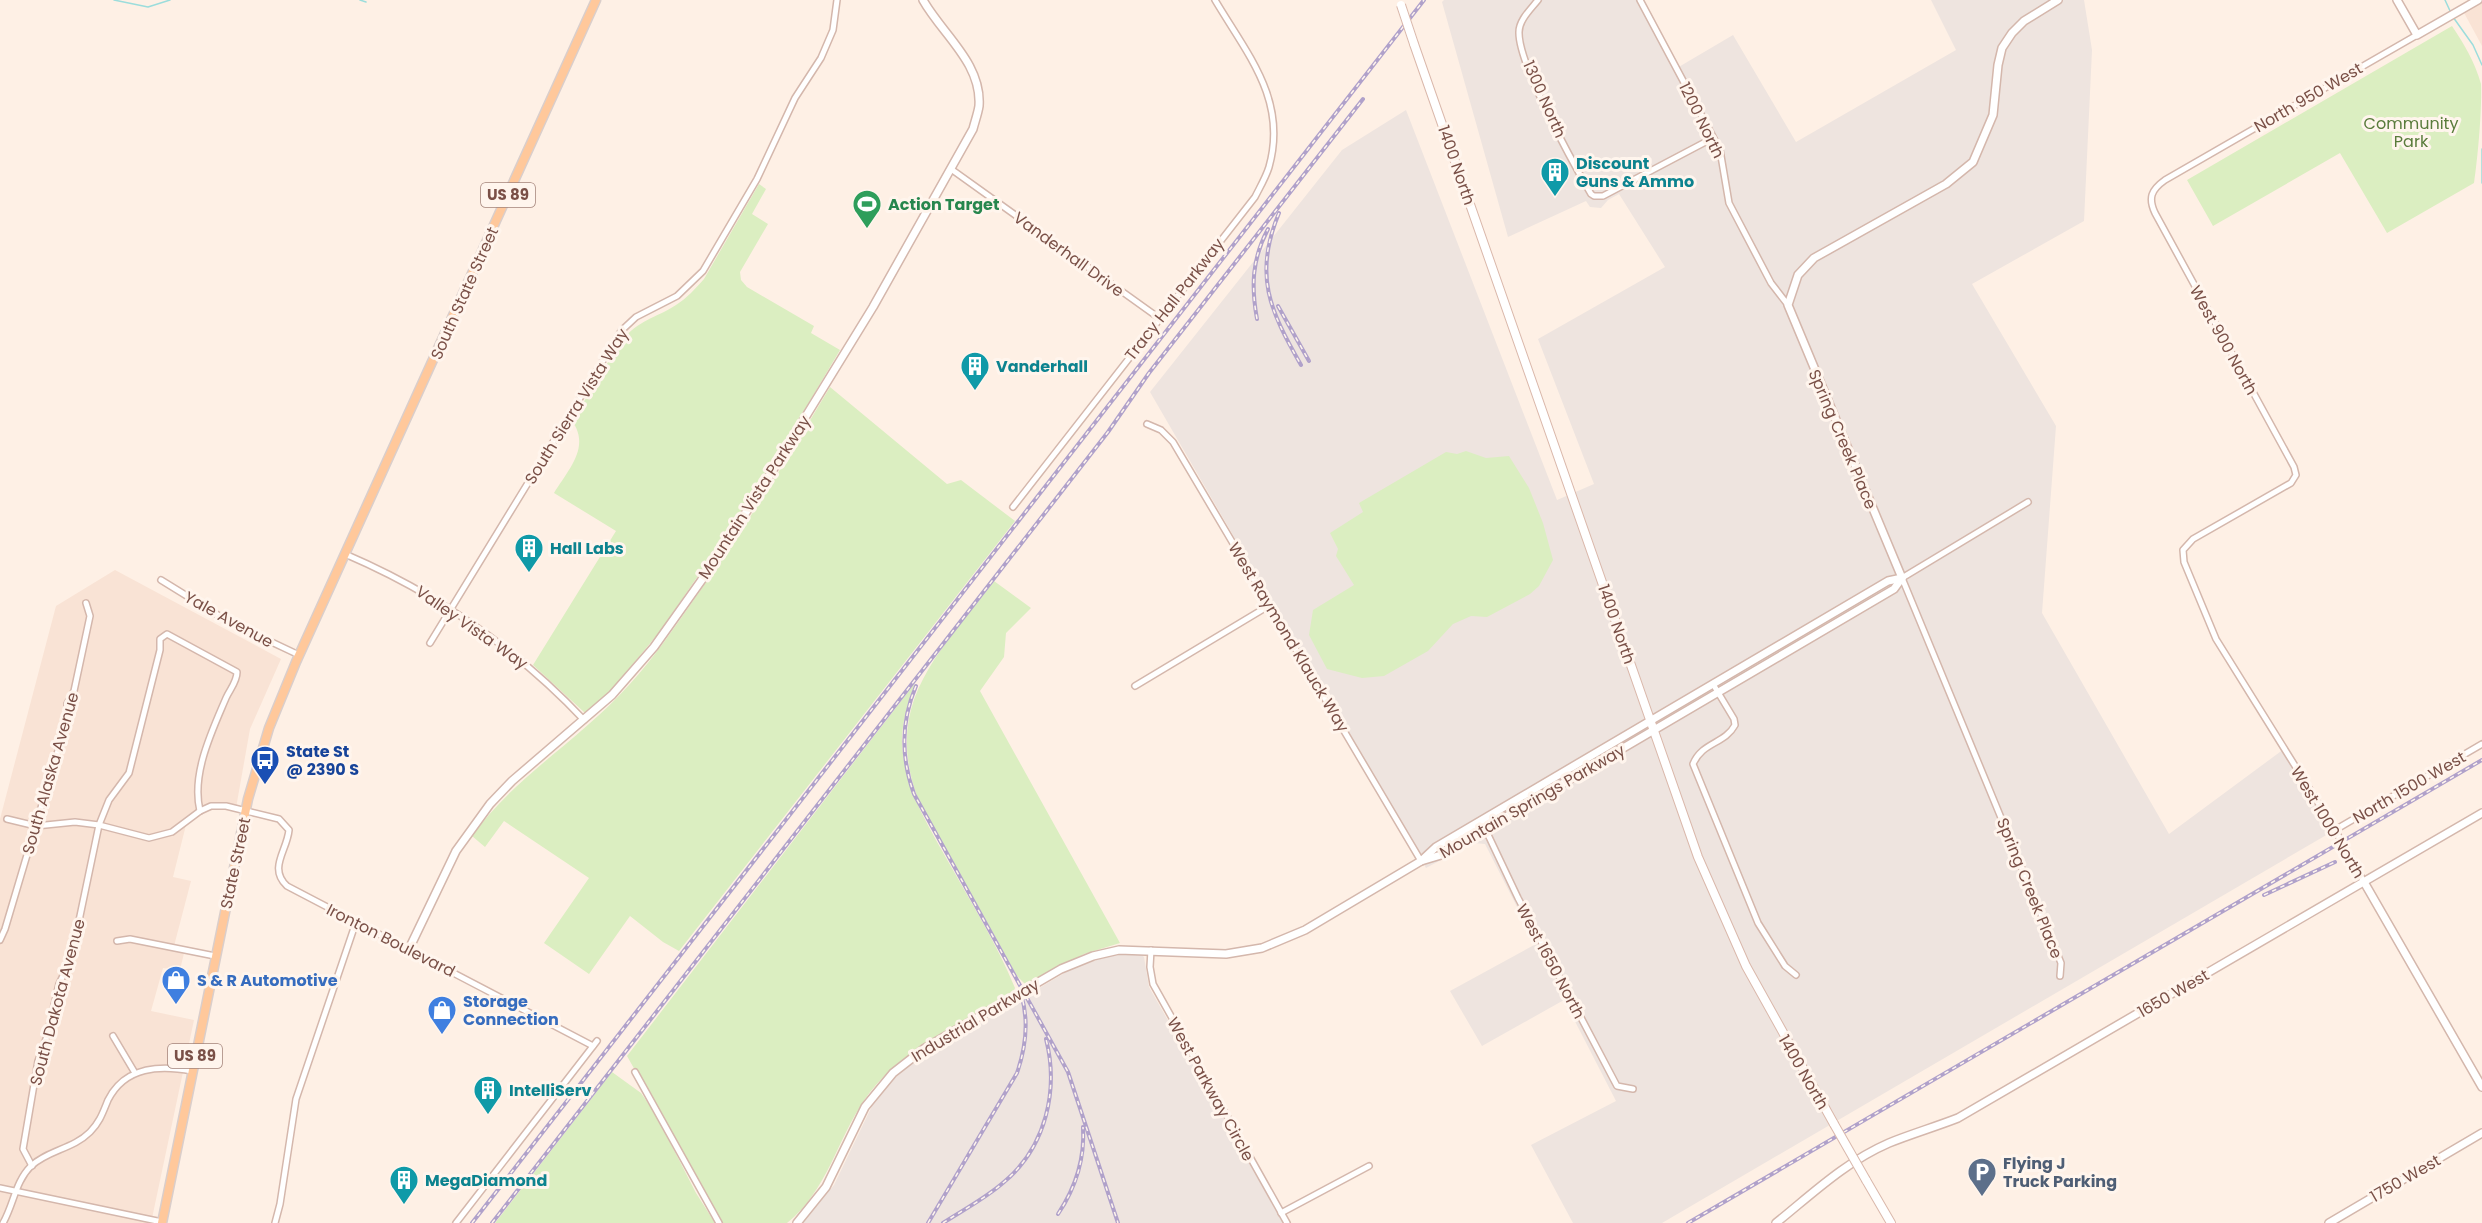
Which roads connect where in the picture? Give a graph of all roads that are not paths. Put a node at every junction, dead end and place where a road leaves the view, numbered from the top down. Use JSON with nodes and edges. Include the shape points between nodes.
{"nodes":[{"id":1,"x":596,"y":0,"type":"edge"},
{"id":2,"x":837,"y":0,"type":"edge"},
{"id":3,"x":923,"y":0,"type":"edge"},
{"id":4,"x":1215,"y":0,"type":"edge"},
{"id":5,"x":1538,"y":0,"type":"edge"},
{"id":6,"x":1640,"y":0,"type":"edge"},
{"id":7,"x":2058,"y":0,"type":"edge"},
{"id":8,"x":2397,"y":0,"type":"edge"},
{"id":9,"x":2478,"y":0,"type":"edge"},
{"id":10,"x":1400,"y":2,"type":"edge"},
{"id":11,"x":2417,"y":35,"type":"junction"},
{"id":12,"x":1713,"y":138,"type":"junction"},
{"id":13,"x":951,"y":169,"type":"junction"},
{"id":14,"x":2152,"y":205,"type":"joint"},
{"id":15,"x":1788,"y":305,"type":"junction"},
{"id":16,"x":1159,"y":318,"type":"junction"},
{"id":17,"x":1147,"y":424,"type":"dead end"},
{"id":18,"x":2028,"y":502,"type":"dead end"},
{"id":19,"x":1013,"y":507,"type":"dead end"},
{"id":20,"x":361,"y":520,"type":"joint"},
{"id":21,"x":345,"y":554,"type":"junction"},
{"id":22,"x":2183,"y":554,"type":"joint"},
{"id":23,"x":1902,"y":578,"type":"junction"},
{"id":24,"x":161,"y":580,"type":"dead end"},
{"id":25,"x":86,"y":603,"type":"dead end"},
{"id":26,"x":1270,"y":605,"type":"junction"},
{"id":27,"x":450,"y":609,"type":"junction"},
{"id":28,"x":430,"y":643,"type":"dead end"},
{"id":29,"x":299,"y":655,"type":"junction"},
{"id":30,"x":1713,"y":684,"type":"junction"},
{"id":31,"x":1135,"y":686,"type":"dead end"},
{"id":32,"x":1719,"y":692,"type":"junction"},
{"id":33,"x":584,"y":720,"type":"junction"},
{"id":34,"x":1650,"y":721,"type":"junction"},
{"id":35,"x":1653,"y":731,"type":"junction"},
{"id":36,"x":2482,"y":744,"type":"edge"},
{"id":37,"x":246,"y":810,"type":"junction"},
{"id":38,"x":200,"y":811,"type":"junction"},
{"id":39,"x":2482,"y":813,"type":"edge"},
{"id":40,"x":7,"y":819,"type":"dead end"},
{"id":41,"x":1481,"y":820,"type":"junction"},
{"id":42,"x":99,"y":825,"type":"junction"},
{"id":43,"x":36,"y":826,"type":"junction"},
{"id":44,"x":1485,"y":829,"type":"junction"},
{"id":45,"x":2335,"y":830,"type":"junction"},
{"id":46,"x":1421,"y":861,"type":"junction"},
{"id":47,"x":2364,"y":882,"type":"junction"},
{"id":48,"x":356,"y":922,"type":"junction"},
{"id":49,"x":0,"y":940,"type":"edge"},
{"id":50,"x":117,"y":941,"type":"dead end"},
{"id":51,"x":410,"y":949,"type":"junction"},
{"id":52,"x":1151,"y":950,"type":"junction"},
{"id":53,"x":215,"y":956,"type":"junction"},
{"id":54,"x":1796,"y":975,"type":"dead end"},
{"id":55,"x":2060,"y":976,"type":"dead end"},
{"id":56,"x":113,"y":1036,"type":"dead end"},
{"id":57,"x":192,"y":1071,"type":"junction"},
{"id":58,"x":635,"y":1072,"type":"dead end"},
{"id":59,"x":135,"y":1073,"type":"junction"},
{"id":60,"x":2482,"y":1087,"type":"edge"},
{"id":61,"x":1633,"y":1089,"type":"dead end"},
{"id":62,"x":2482,"y":1133,"type":"edge"},
{"id":63,"x":32,"y":1166,"type":"junction"},
{"id":64,"x":1369,"y":1166,"type":"dead end"},
{"id":65,"x":0,"y":1188,"type":"edge"},
{"id":66,"x":16,"y":1191,"type":"junction"},
{"id":67,"x":1281,"y":1213,"type":"junction"},
{"id":68,"x":162,"y":1222,"type":"edge"},
{"id":69,"x":3,"y":1223,"type":"edge"},
{"id":70,"x":275,"y":1223,"type":"edge"},
{"id":71,"x":456,"y":1223,"type":"edge"},
{"id":72,"x":718,"y":1223,"type":"edge"},
{"id":73,"x":796,"y":1223,"type":"edge"},
{"id":74,"x":1287,"y":1223,"type":"edge"},
{"id":75,"x":1776,"y":1223,"type":"edge"},
{"id":76,"x":1891,"y":1223,"type":"edge"},
{"id":77,"x":2329,"y":1223,"type":"edge"}],
"edges":[{"from":1,"to":20,"type":"main road","name":"South State Street","number":"US 89"},
{"from":2,"to":27,"type":"street","name":"South Sierra Vista Way","via":[[833,30],[821,58],[795,98],[757,179],[703,271],[682,292],[636,317],[621,331]]},
{"from":3,"to":13,"type":"street","name":"Mountain Vista Parkway","via":[[970,65],[978,85],[974,129]]},
{"from":4,"to":16,"type":"street","name":"Tracy Hall Parkway","via":[[1270,98],[1275,123],[1269,168],[1255,197]]},
{"from":5,"to":12,"type":"street","name":"1300 North","via":[[1519,31],[1530,70],[1594,196],[1603,196]]},
{"from":6,"to":12,"type":"street","name":"1200 North"},
{"from":7,"to":15,"type":"street","via":[[2024,21],[2002,48],[1994,115],[1973,162],[1946,184],[1814,258],[1798,275]]},
{"from":8,"to":11,"type":"street"},
{"from":9,"to":11,"type":"street","name":"North 950 West"},
{"from":10,"to":34,"type":"main road","name":"1400 North","bridge":true},
{"from":11,"to":14,"type":"street","name":"North 950 West","via":[[2165,180],[2154,189]]},
{"from":12,"to":15,"type":"street","name":"1200 North","via":[[1720,150],[1729,203],[1771,284]]},
{"from":13,"to":16,"type":"street","name":"Vanderhall Drive"},
{"from":13,"to":33,"type":"street","name":"Mountain Vista Parkway","via":[[873,307],[701,581],[654,647]]},
{"from":14,"to":22,"type":"street","name":"West 900 North","via":[[2296,475],[2290,483],[2193,539]]},
{"from":15,"to":23,"type":"street","name":"Spring Creek Place"},
{"from":16,"to":19,"type":"street","name":"Tracy Hall Parkway"},
{"from":17,"to":26,"type":"street","name":"West Raymond Klauck Way","via":[[1161,430],[1173,442]]},
{"from":18,"to":23,"type":"street","name":"Mountain Springs Parkway"},
{"from":20,"to":21,"type":"main road","name":"State Street","number":"US 89"},
{"from":21,"to":27,"type":"street","name":"Valley Vista Way","via":[[413,585]]},
{"from":21,"to":29,"type":"main road","name":"State Street","number":"US 89"},
{"from":22,"to":45,"type":"street","name":"West 1000 North","via":[[2216,639]]},
{"from":23,"to":30,"type":"street","name":"Mountain Springs Parkway","via":[[1888,581]]},
{"from":23,"to":32,"type":"street","name":"Mountain Springs Parkway","via":[[1894,589]]},
{"from":23,"to":55,"type":"street","name":"Spring Creek Place","via":[[2061,963]]},
{"from":24,"to":29,"type":"street","name":"Yale Avenue","via":[[229,621]]},
{"from":25,"to":43,"type":"street","name":"South Alaska Avenue","via":[[90,616],[74,691],[67,704],[68,717]]},
{"from":26,"to":31,"type":"street"},
{"from":26,"to":46,"type":"street","name":"West Raymond Klauck Way"},
{"from":27,"to":28,"type":"street","name":"South Sierra Vista Way"},
{"from":27,"to":33,"type":"street","name":"Valley Vista Way","via":[[515,654]]},
{"from":29,"to":37,"type":"main road","name":"State Street","number":"US 89","via":[[268,728]]},
{"from":30,"to":32,"type":"street"},
{"from":30,"to":34,"type":"street","name":"Mountain Springs Parkway"},
{"from":32,"to":35,"type":"street","name":"Mountain Springs Parkway"},
{"from":32,"to":54,"type":"street","via":[[1735,725],[1731,733],[1698,752],[1693,764],[1758,923],[1785,966]]},
{"from":33,"to":51,"type":"street","name":"Mountain Vista Parkway","via":[[512,781],[471,827]]},
{"from":34,"to":35,"type":"main road","name":"1400 North"},
{"from":34,"to":41,"type":"street","name":"Mountain Springs Parkway"},
{"from":35,"to":44,"type":"street","name":"Mountain Springs Parkway"},
{"from":35,"to":76,"type":"main road","name":"1400 North","bridge":true,"via":[[1726,925],[1771,1015]]},
{"from":36,"to":45,"type":"street","name":"North 1500 West"},
{"from":37,"to":38,"type":"street","via":[[211,806]]},
{"from":37,"to":48,"type":"street","name":"Ironton Boulevard","via":[[279,819],[289,830],[277,871],[280,880]]},
{"from":37,"to":53,"type":"main road","name":"State Street","number":"US 89"},
{"from":38,"to":42,"type":"street","via":[[178,829],[156,837],[141,837]]},
{"from":38,"to":42,"type":"street","name":"South Dakota Avenue","via":[[198,788],[206,748],[237,672],[167,634],[160,639],[129,773],[109,800]]},
{"from":39,"to":47,"type":"street","name":"1650 West"},
{"from":40,"to":43,"type":"street"},
{"from":41,"to":44,"type":"street","name":"West 1650 North"},
{"from":41,"to":46,"type":"street","name":"Mountain Springs Parkway","via":[[1431,849]]},
{"from":42,"to":43,"type":"street","via":[[75,822]]},
{"from":42,"to":63,"type":"street","name":"South Dakota Avenue","via":[[71,959],[59,984],[38,1060],[22,1149]]},
{"from":43,"to":49,"type":"street","name":"South Alaska Avenue"},
{"from":44,"to":46,"type":"street","name":"Mountain Springs Parkway","via":[[1441,855]]},
{"from":44,"to":61,"type":"street","name":"West 1650 North","via":[[1617,1086]]},
{"from":45,"to":47,"type":"street","name":"West 1000 North"},
{"from":46,"to":52,"type":"street","name":"Industrial Parkway","via":[[1305,930],[1270,945],[1226,954]]},
{"from":47,"to":60,"type":"street","name":"West 1000 North"},
{"from":47,"to":75,"type":"street","name":"1650 West","via":[[1958,1118],[1888,1144],[1857,1161]]},
{"from":48,"to":51,"type":"street","name":"Ironton Boulevard"},
{"from":48,"to":70,"type":"street","via":[[296,1100]]},
{"from":50,"to":53,"type":"street","via":[[130,939]]},
{"from":51,"to":71,"type":"street","name":"Ironton Boulevard","via":[[595,1044]]},
{"from":52,"to":67,"type":"street","name":"West Parkway Circle","via":[[1153,984]]},
{"from":52,"to":73,"type":"street","name":"Industrial Parkway","via":[[1093,956],[1061,969],[902,1065],[870,1099],[826,1187]]},
{"from":53,"to":57,"type":"main road","name":"State Street","number":"US 89"},
{"from":56,"to":59,"type":"street"},
{"from":57,"to":59,"type":"street","via":[[162,1067]]},
{"from":57,"to":68,"type":"main road","name":"State Street","number":"US 89"},
{"from":58,"to":72,"type":"street"},
{"from":59,"to":63,"type":"street","via":[[112,1093],[99,1122],[89,1133]]},
{"from":62,"to":77,"type":"street","name":"1750 West"},
{"from":63,"to":66,"type":"street"},
{"from":64,"to":67,"type":"street"},
{"from":65,"to":66,"type":"street"},
{"from":66,"to":68,"type":"street"},
{"from":66,"to":69,"type":"street"},
{"from":67,"to":74,"type":"street","name":"West Parkway Circle"}]}
